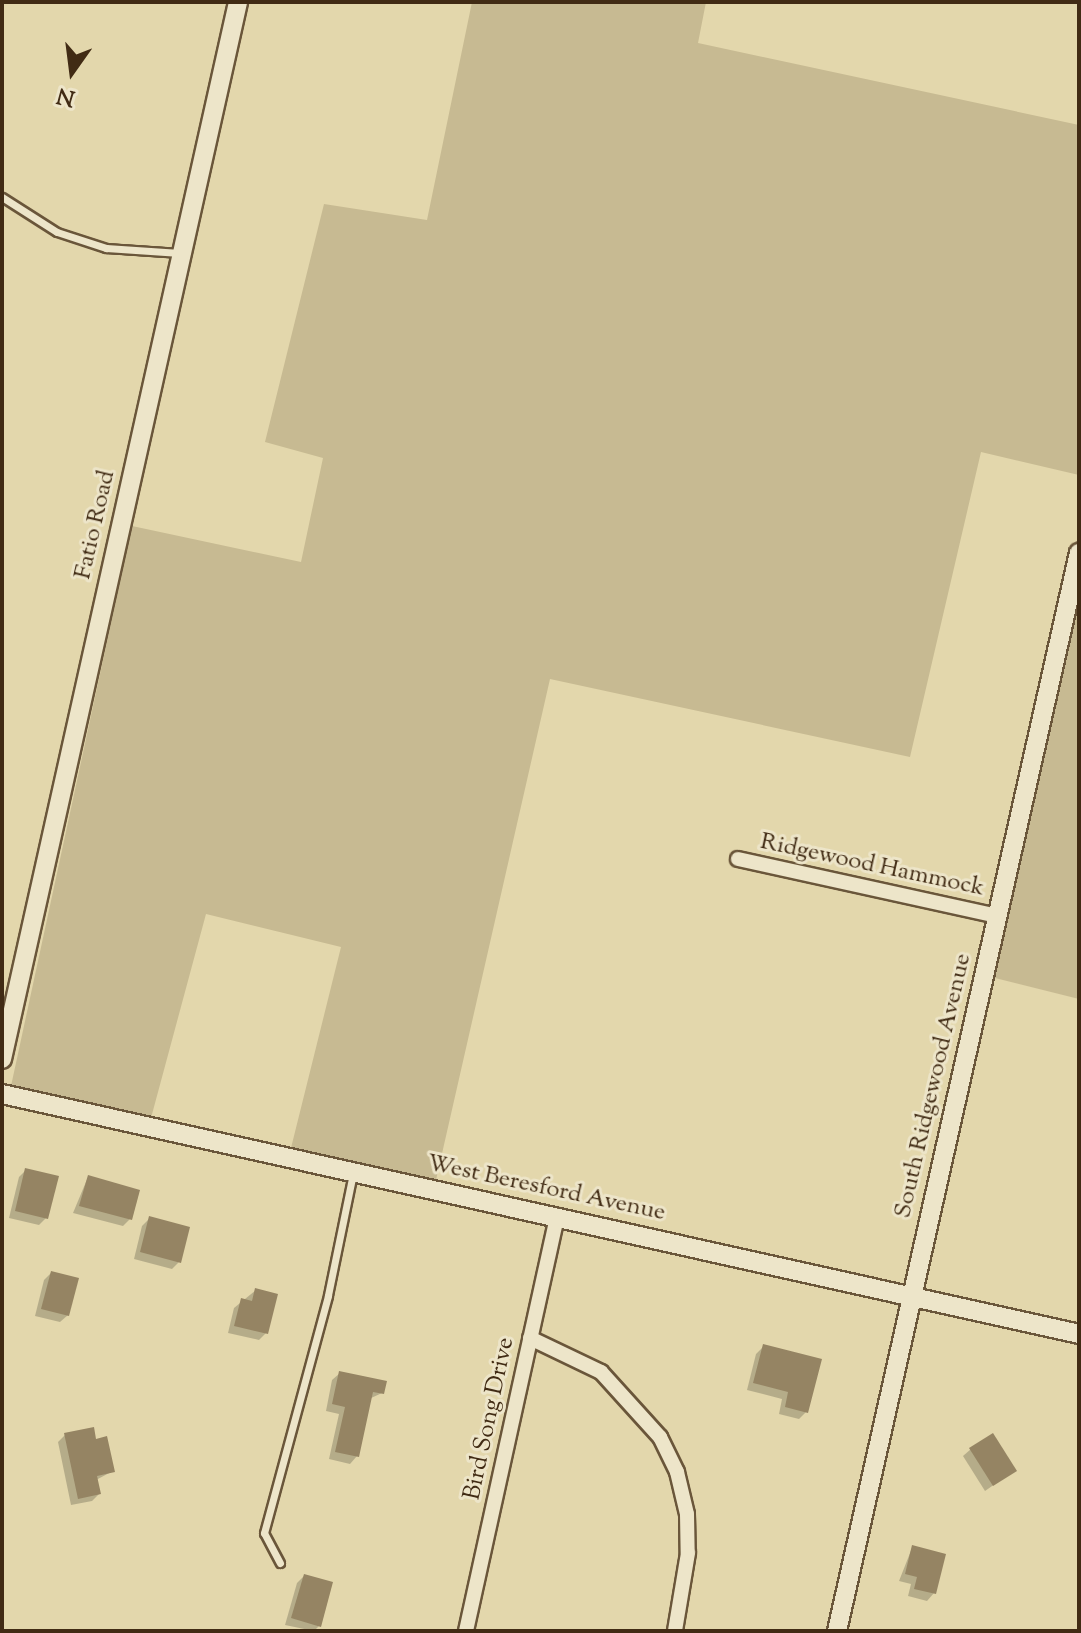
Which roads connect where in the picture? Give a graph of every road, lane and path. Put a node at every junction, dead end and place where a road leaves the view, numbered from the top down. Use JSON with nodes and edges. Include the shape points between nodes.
{"nodes":[{"id":1,"x":238,"y":2,"type":"edge"},
{"id":2,"x":2,"y":197,"type":"edge"},
{"id":3,"x":182,"y":253,"type":"junction"},
{"id":4,"x":1079,"y":553,"type":"edge"},
{"id":5,"x":738,"y":859,"type":"dead end"},
{"id":6,"x":997,"y":916,"type":"junction"},
{"id":7,"x":2,"y":1059,"type":"edge"},
{"id":8,"x":2,"y":1094,"type":"edge"},
{"id":9,"x":353,"y":1171,"type":"junction"},
{"id":10,"x":557,"y":1216,"type":"junction"},
{"id":11,"x":912,"y":1293,"type":"junction"},
{"id":12,"x":1079,"y":1334,"type":"edge"},
{"id":13,"x":530,"y":1338,"type":"junction"},
{"id":14,"x":280,"y":1563,"type":"dead end"},
{"id":15,"x":466,"y":1631,"type":"edge"},
{"id":16,"x":675,"y":1631,"type":"edge"},
{"id":17,"x":837,"y":1631,"type":"edge"}],
"edges":[{"from":1,"to":3,"type":"street","name":"Fatio Road"},
{"from":2,"to":3,"type":"lane","via":[[57,232],[106,248]]},
{"from":3,"to":7,"type":"street","name":"Fatio Road"},
{"from":4,"to":6,"type":"street","name":"South Ridgewood Avenue"},
{"from":5,"to":6,"type":"street","name":"Ridgewood Hammock"},
{"from":6,"to":11,"type":"street","name":"South Ridgewood Avenue"},
{"from":8,"to":9,"type":"street","name":"West Beresford Avenue"},
{"from":9,"to":10,"type":"street","name":"West Beresford Avenue"},
{"from":9,"to":14,"type":"lane","via":[[328,1295],[264,1533]]},
{"from":10,"to":11,"type":"street","name":"West Beresford Avenue"},
{"from":10,"to":13,"type":"street","name":"Bird Song Drive"},
{"from":11,"to":12,"type":"street","name":"West Beresford Avenue"},
{"from":11,"to":17,"type":"street","name":"South Ridgewood Avenue"},
{"from":13,"to":15,"type":"street","name":"Bird Song Drive"},
{"from":13,"to":16,"type":"street","via":[[601,1372],[660,1437],[677,1472],[687,1514],[688,1553]]}]}
